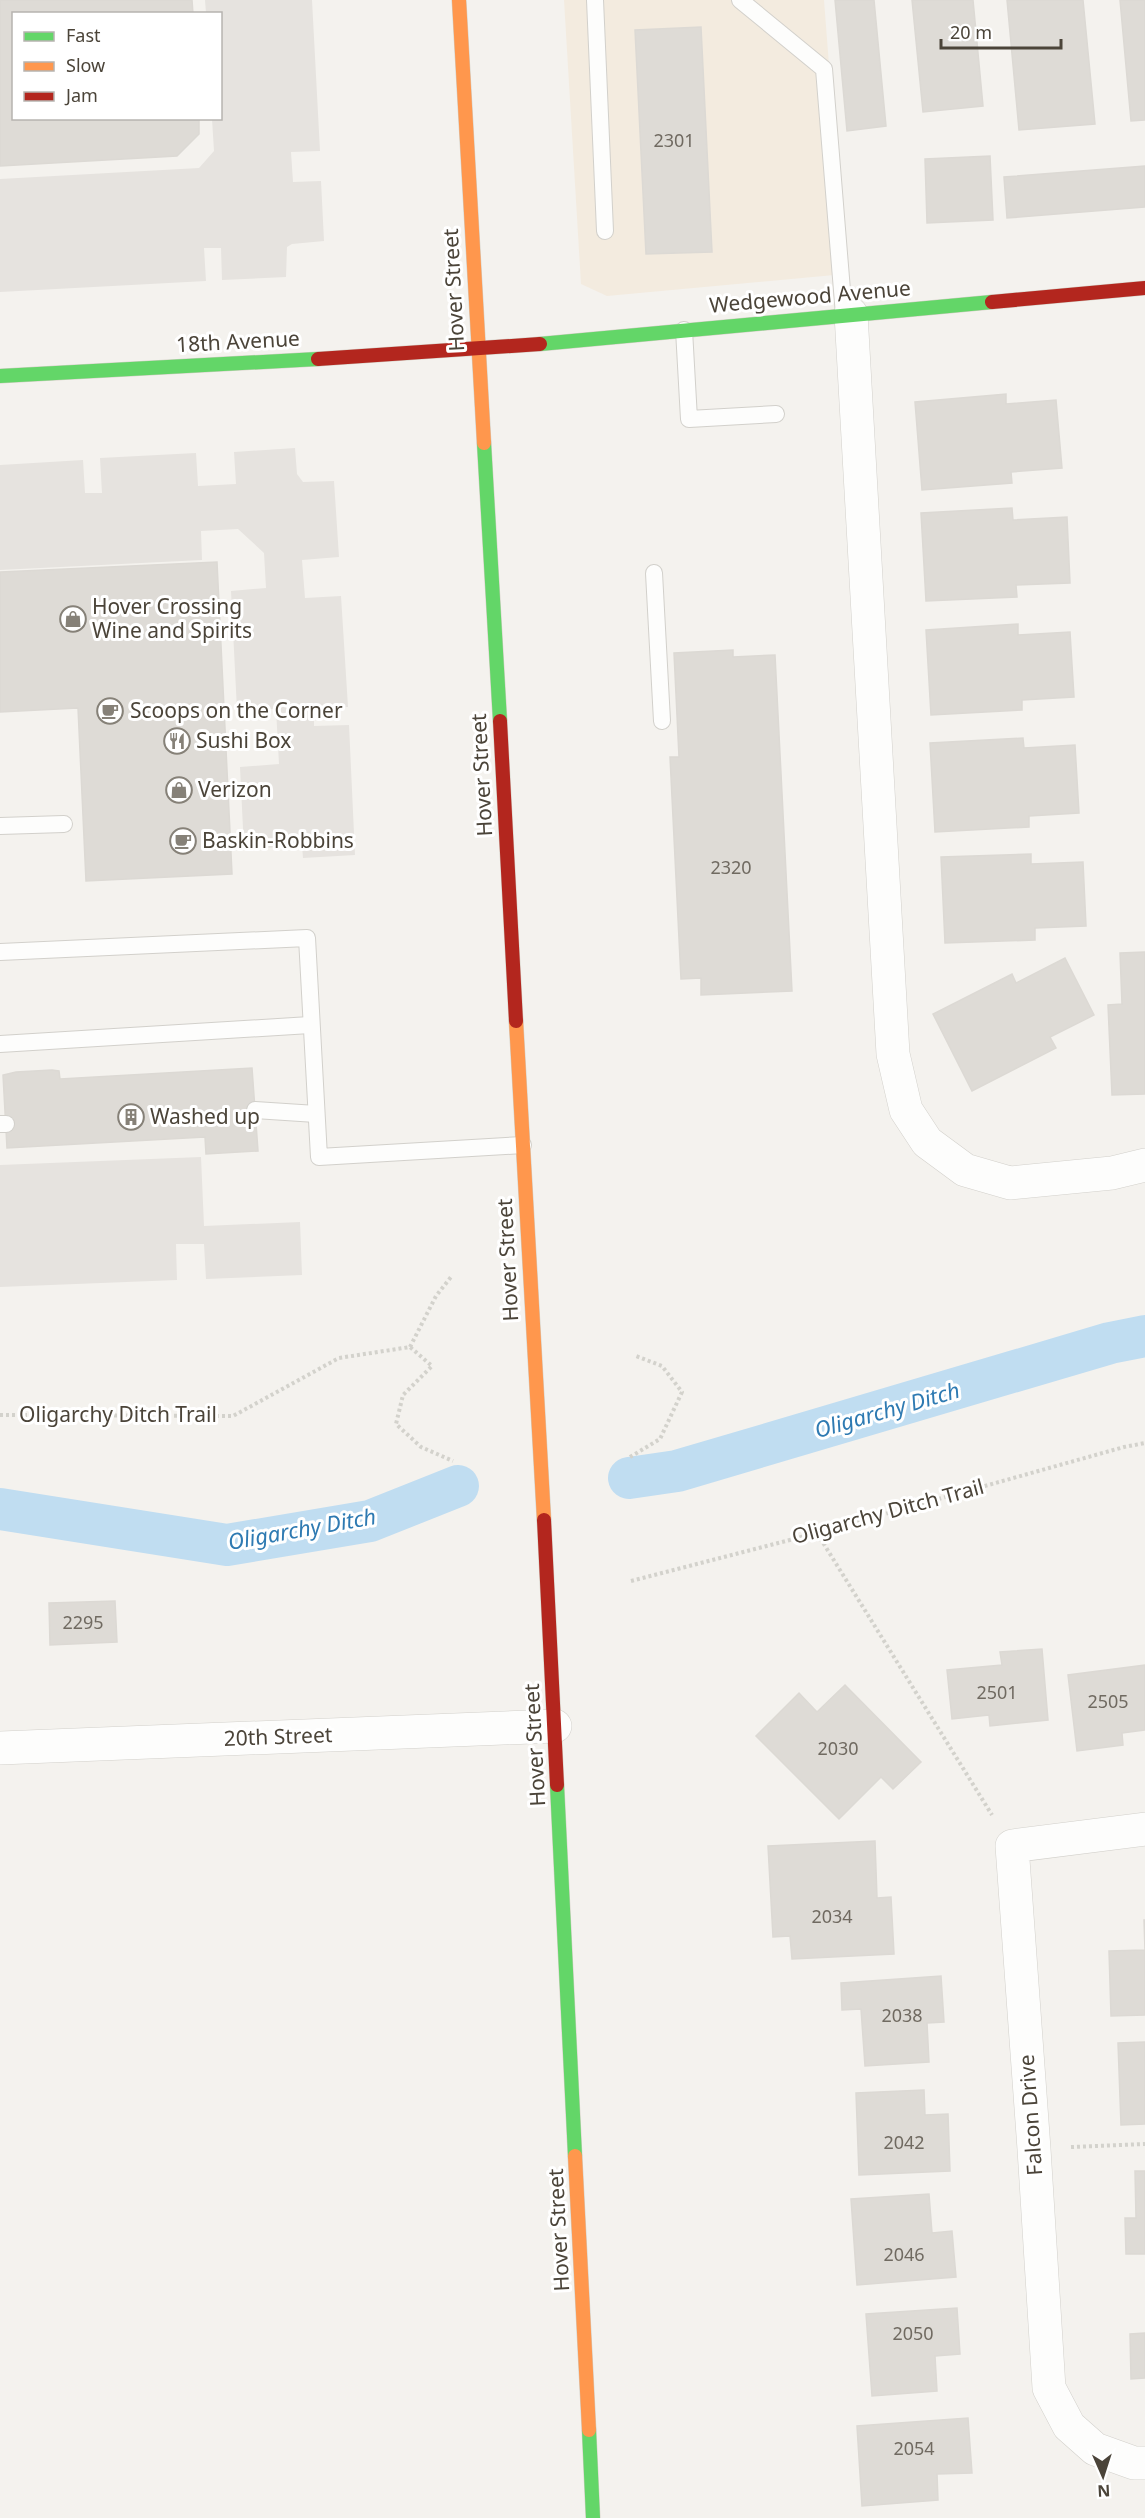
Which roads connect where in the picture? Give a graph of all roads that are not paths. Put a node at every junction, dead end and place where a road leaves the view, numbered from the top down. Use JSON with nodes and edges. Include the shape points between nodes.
{"nodes":[{"id":1,"x":459,"y":0,"type":"edge"},
{"id":2,"x":595,"y":0,"type":"edge"},
{"id":3,"x":740,"y":0,"type":"edge"},
{"id":4,"x":606,"y":231,"type":"dead end"},
{"id":5,"x":1145,"y":288,"type":"edge"},
{"id":6,"x":848,"y":315,"type":"junction"},
{"id":7,"x":684,"y":330,"type":"junction"},
{"id":8,"x":479,"y":350,"type":"junction"},
{"id":9,"x":0,"y":376,"type":"edge"},
{"id":10,"x":776,"y":414,"type":"dead end"},
{"id":11,"x":654,"y":573,"type":"dead end"},
{"id":12,"x":662,"y":721,"type":"dead end"},
{"id":13,"x":64,"y":824,"type":"dead end"},
{"id":14,"x":0,"y":825,"type":"edge"},
{"id":15,"x":0,"y":952,"type":"edge"},
{"id":16,"x":310,"y":1025,"type":"junction"},
{"id":17,"x":0,"y":1044,"type":"edge"},
{"id":18,"x":255,"y":1110,"type":"dead end"},
{"id":19,"x":316,"y":1114,"type":"junction"},
{"id":20,"x":523,"y":1145,"type":"junction"},
{"id":21,"x":1145,"y":1165,"type":"edge"},
{"id":22,"x":555,"y":1725,"type":"junction"},
{"id":23,"x":0,"y":1748,"type":"edge"},
{"id":24,"x":1145,"y":1829,"type":"edge"},
{"id":25,"x":1145,"y":2463,"type":"edge"},
{"id":26,"x":593,"y":2518,"type":"edge"}],
"edges":[{"from":1,"to":8,"type":"main road","name":"Hover Street"},
{"from":2,"to":4,"type":"lane"},
{"from":3,"to":6,"type":"lane","via":[[824,69]]},
{"from":5,"to":6,"type":"main road","name":"Wedgewood Avenue"},
{"from":6,"to":7,"type":"main road","name":"Wedgewood Avenue"},
{"from":6,"to":21,"type":"street","via":[[893,1054],[906,1110],[927,1142],[965,1170],[1011,1183],[1112,1173]]},
{"from":7,"to":8,"type":"main road","name":"Wedgewood Avenue"},
{"from":7,"to":10,"type":"lane","via":[[689,419]]},
{"from":8,"to":9,"type":"main road","name":"18th Avenue"},
{"from":8,"to":20,"type":"main road","name":"Hover Street"},
{"from":11,"to":12,"type":"lane"},
{"from":13,"to":14,"type":"lane"},
{"from":15,"to":16,"type":"lane","via":[[307,938]]},
{"from":16,"to":17,"type":"lane"},
{"from":16,"to":19,"type":"lane"},
{"from":18,"to":19,"type":"lane"},
{"from":19,"to":20,"type":"lane","via":[[319,1157]]},
{"from":20,"to":22,"type":"main road","name":"Hover Street"},
{"from":22,"to":23,"type":"street","name":"20th Street"},
{"from":22,"to":26,"type":"main road","name":"Hover Street"},
{"from":24,"to":25,"type":"street","name":"Falcon Drive","via":[[1012,1846],[1049,2388],[1069,2426],[1095,2449]]}]}
